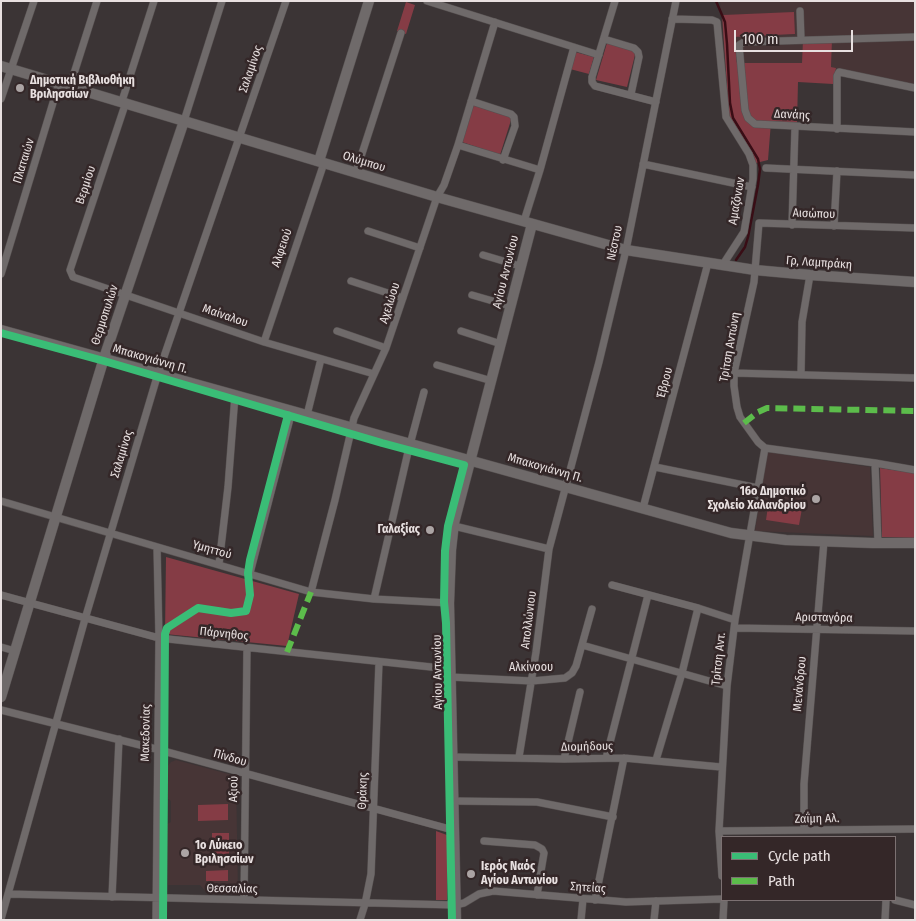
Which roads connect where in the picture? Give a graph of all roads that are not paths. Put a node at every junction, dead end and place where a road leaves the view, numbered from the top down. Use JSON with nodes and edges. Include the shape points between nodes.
{"nodes":[{"id":1,"x":34,"y":1,"type":"edge"},
{"id":2,"x":97,"y":1,"type":"edge"},
{"id":3,"x":154,"y":1,"type":"edge"},
{"id":4,"x":222,"y":1,"type":"edge"},
{"id":5,"x":286,"y":1,"type":"edge"},
{"id":6,"x":369,"y":1,"type":"edge"},
{"id":7,"x":427,"y":1,"type":"edge"},
{"id":8,"x":615,"y":1,"type":"edge"},
{"id":9,"x":676,"y":1,"type":"edge"},
{"id":10,"x":446,"y":4,"type":"edge"},
{"id":11,"x":800,"y":11,"type":"dead end"},
{"id":12,"x":672,"y":19,"type":"junction"},
{"id":13,"x":495,"y":22,"type":"junction"},
{"id":14,"x":401,"y":33,"type":"dead end"},
{"id":15,"x":915,"y":37,"type":"edge"},
{"id":16,"x":604,"y":39,"type":"junction"},
{"id":17,"x":801,"y":39,"type":"junction"},
{"id":18,"x":574,"y":47,"type":"junction"},
{"id":19,"x":599,"y":55,"type":"junction"},
{"id":20,"x":6,"y":68,"type":"edge"},
{"id":21,"x":59,"y":83,"type":"junction"},
{"id":22,"x":70,"y":86,"type":"junction"},
{"id":23,"x":915,"y":88,"type":"edge"},
{"id":24,"x":631,"y":94,"type":"junction"},
{"id":25,"x":1,"y":99,"type":"edge"},
{"id":26,"x":471,"y":101,"type":"junction"},
{"id":27,"x":124,"y":102,"type":"junction"},
{"id":28,"x":656,"y":102,"type":"junction"},
{"id":29,"x":184,"y":120,"type":"junction"},
{"id":30,"x":795,"y":127,"type":"junction"},
{"id":31,"x":837,"y":129,"type":"junction"},
{"id":32,"x":915,"y":132,"type":"edge"},
{"id":33,"x":240,"y":138,"type":"junction"},
{"id":34,"x":458,"y":145,"type":"junction"},
{"id":35,"x":503,"y":160,"type":"junction"},
{"id":36,"x":321,"y":162,"type":"junction"},
{"id":37,"x":642,"y":164,"type":"junction"},
{"id":38,"x":766,"y":168,"type":"dead end"},
{"id":39,"x":540,"y":170,"type":"junction"},
{"id":40,"x":794,"y":170,"type":"junction"},
{"id":41,"x":356,"y":172,"type":"junction"},
{"id":42,"x":837,"y":172,"type":"junction"},
{"id":43,"x":915,"y":175,"type":"edge"},
{"id":44,"x":752,"y":187,"type":"junction"},
{"id":45,"x":437,"y":197,"type":"junction"},
{"id":46,"x":528,"y":222,"type":"junction"},
{"id":47,"x":792,"y":224,"type":"junction"},
{"id":48,"x":834,"y":226,"type":"junction"},
{"id":49,"x":915,"y":228,"type":"edge"},
{"id":50,"x":368,"y":232,"type":"dead end"},
{"id":51,"x":420,"y":248,"type":"junction"},
{"id":52,"x":5,"y":250,"type":"edge"},
{"id":53,"x":626,"y":250,"type":"junction"},
{"id":54,"x":483,"y":255,"type":"dead end"},
{"id":55,"x":708,"y":264,"type":"junction"},
{"id":56,"x":520,"y":266,"type":"junction"},
{"id":57,"x":722,"y":266,"type":"junction"},
{"id":58,"x":750,"y":269,"type":"junction"},
{"id":59,"x":1,"y":274,"type":"edge"},
{"id":60,"x":71,"y":275,"type":"joint"},
{"id":61,"x":810,"y":275,"type":"junction"},
{"id":62,"x":351,"y":281,"type":"dead end"},
{"id":63,"x":915,"y":282,"type":"edge"},
{"id":64,"x":126,"y":295,"type":"junction"},
{"id":65,"x":472,"y":295,"type":"dead end"},
{"id":66,"x":403,"y":298,"type":"junction"},
{"id":67,"x":510,"y":306,"type":"junction"},
{"id":68,"x":180,"y":312,"type":"junction"},
{"id":69,"x":1,"y":330,"type":"edge"},
{"id":70,"x":337,"y":331,"type":"dead end"},
{"id":71,"x":461,"y":331,"type":"dead end"},
{"id":72,"x":264,"y":342,"type":"junction"},
{"id":73,"x":501,"y":344,"type":"junction"},
{"id":74,"x":386,"y":348,"type":"junction"},
{"id":75,"x":104,"y":358,"type":"junction"},
{"id":76,"x":321,"y":359,"type":"junction"},
{"id":77,"x":437,"y":365,"type":"dead end"},
{"id":78,"x":158,"y":373,"type":"junction"},
{"id":79,"x":734,"y":373,"type":"junction"},
{"id":80,"x":374,"y":374,"type":"junction"},
{"id":81,"x":801,"y":374,"type":"junction"},
{"id":82,"x":915,"y":378,"type":"edge"},
{"id":83,"x":492,"y":381,"type":"junction"},
{"id":84,"x":424,"y":392,"type":"dead end"},
{"id":85,"x":235,"y":395,"type":"junction"},
{"id":86,"x":292,"y":411,"type":"junction"},
{"id":87,"x":307,"y":415,"type":"junction"},
{"id":88,"x":352,"y":427,"type":"junction"},
{"id":89,"x":410,"y":443,"type":"junction"},
{"id":90,"x":765,"y":448,"type":"junction"},
{"id":91,"x":471,"y":460,"type":"junction"},
{"id":92,"x":875,"y":463,"type":"junction"},
{"id":93,"x":655,"y":467,"type":"junction"},
{"id":94,"x":915,"y":470,"type":"edge"},
{"id":95,"x":565,"y":487,"type":"junction"},
{"id":96,"x":758,"y":488,"type":"junction"},
{"id":97,"x":1,"y":501,"type":"edge"},
{"id":98,"x":643,"y":508,"type":"junction"},
{"id":99,"x":56,"y":517,"type":"junction"},
{"id":100,"x":454,"y":526,"type":"junction"},
{"id":101,"x":111,"y":532,"type":"junction"},
{"id":102,"x":750,"y":536,"type":"junction"},
{"id":103,"x":824,"y":541,"type":"junction"},
{"id":104,"x":878,"y":543,"type":"junction"},
{"id":105,"x":915,"y":543,"type":"edge"},
{"id":106,"x":157,"y":547,"type":"junction"},
{"id":107,"x":549,"y":549,"type":"junction"},
{"id":108,"x":219,"y":564,"type":"junction"},
{"id":109,"x":250,"y":573,"type":"junction"},
{"id":110,"x":612,"y":585,"type":"dead end"},
{"id":111,"x":310,"y":592,"type":"junction"},
{"id":112,"x":1,"y":595,"type":"edge"},
{"id":113,"x":648,"y":595,"type":"junction"},
{"id":114,"x":374,"y":599,"type":"junction"},
{"id":115,"x":30,"y":603,"type":"junction"},
{"id":116,"x":449,"y":603,"type":"junction"},
{"id":117,"x":698,"y":608,"type":"junction"},
{"id":118,"x":592,"y":609,"type":"dead end"},
{"id":119,"x":85,"y":620,"type":"junction"},
{"id":120,"x":735,"y":620,"type":"junction"},
{"id":121,"x":734,"y":628,"type":"junction"},
{"id":122,"x":816,"y":629,"type":"junction"},
{"id":123,"x":915,"y":631,"type":"edge"},
{"id":124,"x":159,"y":638,"type":"junction"},
{"id":125,"x":582,"y":645,"type":"junction"},
{"id":126,"x":1,"y":647,"type":"edge"},
{"id":127,"x":247,"y":648,"type":"junction"},
{"id":128,"x":15,"y":651,"type":"junction"},
{"id":129,"x":632,"y":658,"type":"junction"},
{"id":130,"x":379,"y":662,"type":"junction"},
{"id":131,"x":450,"y":673,"type":"junction"},
{"id":132,"x":682,"y":673,"type":"junction"},
{"id":133,"x":532,"y":681,"type":"junction"},
{"id":134,"x":727,"y":686,"type":"junction"},
{"id":135,"x":580,"y":692,"type":"dead end"},
{"id":136,"x":1,"y":697,"type":"edge"},
{"id":137,"x":1,"y":710,"type":"edge"},
{"id":138,"x":56,"y":724,"type":"junction"},
{"id":139,"x":119,"y":739,"type":"junction"},
{"id":140,"x":156,"y":749,"type":"junction"},
{"id":141,"x":452,"y":757,"type":"junction"},
{"id":142,"x":520,"y":757,"type":"junction"},
{"id":143,"x":606,"y":758,"type":"junction"},
{"id":144,"x":624,"y":758,"type":"junction"},
{"id":145,"x":564,"y":760,"type":"junction"},
{"id":146,"x":656,"y":760,"type":"junction"},
{"id":147,"x":721,"y":768,"type":"junction"},
{"id":148,"x":245,"y":774,"type":"junction"},
{"id":149,"x":452,"y":801,"type":"junction"},
{"id":150,"x":374,"y":808,"type":"junction"},
{"id":151,"x":613,"y":817,"type":"junction"},
{"id":152,"x":915,"y":829,"type":"edge"},
{"id":153,"x":453,"y":830,"type":"junction"},
{"id":154,"x":804,"y":830,"type":"junction"},
{"id":155,"x":719,"y":831,"type":"junction"},
{"id":156,"x":484,"y":841,"type":"dead end"},
{"id":157,"x":721,"y":861,"type":"edge"},
{"id":158,"x":9,"y":894,"type":"junction"},
{"id":159,"x":537,"y":895,"type":"junction"},
{"id":160,"x":112,"y":897,"type":"junction"},
{"id":161,"x":157,"y":898,"type":"junction"},
{"id":162,"x":583,"y":898,"type":"junction"},
{"id":163,"x":244,"y":900,"type":"junction"},
{"id":164,"x":595,"y":900,"type":"junction"},
{"id":165,"x":721,"y":900,"type":"edge"},
{"id":166,"x":896,"y":900,"type":"edge"},
{"id":167,"x":656,"y":901,"type":"junction"},
{"id":168,"x":723,"y":901,"type":"edge"},
{"id":169,"x":886,"y":901,"type":"edge"},
{"id":170,"x":366,"y":904,"type":"junction"},
{"id":171,"x":455,"y":905,"type":"junction"},
{"id":172,"x":915,"y":905,"type":"edge"},
{"id":173,"x":1,"y":919,"type":"edge"},
{"id":174,"x":156,"y":920,"type":"edge"},
{"id":175,"x":360,"y":920,"type":"edge"},
{"id":176,"x":456,"y":920,"type":"edge"},
{"id":177,"x":582,"y":920,"type":"edge"},
{"id":178,"x":654,"y":920,"type":"edge"},
{"id":179,"x":723,"y":920,"type":"edge"},
{"id":180,"x":886,"y":920,"type":"edge"}],
"edges":[{"from":1,"to":20,"type":"street"},
{"from":2,"to":22,"type":"street"},
{"from":3,"to":27,"type":"street","name":"Βερμίου"},
{"from":4,"to":29,"type":"street","name":"Θερμοπυλών"},
{"from":5,"to":33,"type":"street","name":"Σαλαμίνος"},
{"from":6,"to":36,"type":"street","name":"Αλφειού"},
{"from":7,"to":10,"type":"street"},
{"from":8,"to":16,"type":"street"},
{"from":9,"to":12,"type":"street","name":"Νέστου"},
{"from":10,"to":13,"type":"street"},
{"from":11,"to":17,"type":"street"},
{"from":12,"to":28,"type":"street","name":"Νέστου"},
{"from":12,"to":44,"type":"street","name":"Αμαζόνων","via":[[717,22],[726,118],[752,161]]},
{"from":13,"to":18,"type":"street"},
{"from":13,"to":26,"type":"street","name":"Αχελώου"},
{"from":14,"to":41,"type":"street"},
{"from":15,"to":17,"type":"street"},
{"from":16,"to":19,"type":"street"},
{"from":16,"to":24,"type":"street","via":[[638,52]]},
{"from":17,"to":30,"type":"street","name":"Δανάης","via":[[740,43],[739,50],[747,116],[757,125]]},
{"from":18,"to":19,"type":"street"},
{"from":18,"to":39,"type":"street"},
{"from":19,"to":24,"type":"street","via":[[592,77],[595,86]]},
{"from":20,"to":21,"type":"street","name":"Ολύμπου"},
{"from":20,"to":25,"type":"street"},
{"from":21,"to":22,"type":"street","name":"Ολύμπου"},
{"from":21,"to":52,"type":"street","name":"Πλαταιών"},
{"from":22,"to":27,"type":"street","name":"Ολύμπου"},
{"from":23,"to":31,"type":"street","via":[[838,72]]},
{"from":24,"to":28,"type":"street"},
{"from":26,"to":34,"type":"street","name":"Αχελώου"},
{"from":26,"to":35,"type":"street","via":[[514,117],[515,126]]},
{"from":27,"to":29,"type":"street","name":"Ολύμπου"},
{"from":27,"to":60,"type":"street","name":"Βερμίου"},
{"from":28,"to":37,"type":"street","name":"Νέστου"},
{"from":29,"to":33,"type":"street","name":"Ολύμπου"},
{"from":29,"to":64,"type":"street","name":"Θερμοπυλών"},
{"from":30,"to":31,"type":"street","name":"Δανάης"},
{"from":30,"to":40,"type":"street"},
{"from":31,"to":32,"type":"street","name":"Δανάης"},
{"from":33,"to":36,"type":"street","name":"Ολύμπου"},
{"from":33,"to":68,"type":"street","name":"Σαλαμίνος"},
{"from":34,"to":35,"type":"street"},
{"from":34,"to":45,"type":"street","name":"Αχελώου"},
{"from":35,"to":39,"type":"street"},
{"from":36,"to":41,"type":"street","name":"Ολύμπου"},
{"from":36,"to":72,"type":"street","name":"Αλφειού"},
{"from":37,"to":44,"type":"street"},
{"from":37,"to":53,"type":"street","name":"Νέστου"},
{"from":38,"to":40,"type":"street"},
{"from":39,"to":46,"type":"street"},
{"from":40,"to":42,"type":"street"},
{"from":40,"to":47,"type":"street"},
{"from":41,"to":45,"type":"street","name":"Ολύμπου"},
{"from":42,"to":43,"type":"street"},
{"from":42,"to":48,"type":"street"},
{"from":44,"to":57,"type":"street","name":"Αμαζόνων","via":[[742,236]]},
{"from":45,"to":46,"type":"street","name":"Ολύμπου"},
{"from":45,"to":51,"type":"street","name":"Αχελώου"},
{"from":46,"to":53,"type":"street","name":"Ολύμπου"},
{"from":46,"to":56,"type":"street","name":"Αγίου Αντωνίου"},
{"from":47,"to":48,"type":"street","name":"Αισώπου"},
{"from":47,"to":58,"type":"street","name":"Αισώπου","via":[[759,224]]},
{"from":48,"to":49,"type":"street","name":"Αισώπου"},
{"from":50,"to":51,"type":"street"},
{"from":51,"to":66,"type":"street","name":"Αχελώου"},
{"from":52,"to":59,"type":"street","name":"Πλαταιών"},
{"from":53,"to":55,"type":"street","name":"Ολύμπου"},
{"from":53,"to":95,"type":"street","name":"Νέστου"},
{"from":54,"to":56,"type":"street"},
{"from":55,"to":57,"type":"street","name":"Ολύμπου"},
{"from":55,"to":93,"type":"street","name":"Έβρου"},
{"from":56,"to":67,"type":"street","name":"Αγίου Αντωνίου"},
{"from":57,"to":58,"type":"street","name":"Γρ, Λαμπράκη"},
{"from":58,"to":61,"type":"street","name":"Γρ, Λαμπράκη"},
{"from":58,"to":79,"type":"street","name":"Τρίτση Αντώνη","via":[[753,286]]},
{"from":60,"to":64,"type":"street","name":"Μαίναλου"},
{"from":61,"to":63,"type":"street","name":"Γρ, Λαμπράκη"},
{"from":61,"to":81,"type":"street","via":[[802,322]]},
{"from":62,"to":66,"type":"street"},
{"from":64,"to":68,"type":"street","name":"Μαίναλου"},
{"from":64,"to":75,"type":"street","name":"Θερμοπυλών"},
{"from":65,"to":67,"type":"street"},
{"from":66,"to":74,"type":"street","name":"Αχελώου"},
{"from":67,"to":73,"type":"street","name":"Αγίου Αντωνίου"},
{"from":68,"to":72,"type":"street","name":"Μαίναλου"},
{"from":68,"to":78,"type":"street","name":"Σαλαμίνος"},
{"from":69,"to":75,"type":"street","name":"Μπακογιάννη Π."},
{"from":70,"to":74,"type":"street"},
{"from":71,"to":73,"type":"street"},
{"from":72,"to":76,"type":"street","name":"Μαίναλου"},
{"from":73,"to":83,"type":"street","name":"Αγίου Αντωνίου"},
{"from":74,"to":80,"type":"street","name":"Αχελώου"},
{"from":75,"to":78,"type":"street","name":"Μπακογιάννη Π."},
{"from":75,"to":99,"type":"street","name":"Θερμοπυλών"},
{"from":76,"to":80,"type":"street","name":"Μαίναλου"},
{"from":76,"to":87,"type":"street"},
{"from":77,"to":83,"type":"street"},
{"from":78,"to":85,"type":"street","name":"Μπακογιάννη Π."},
{"from":78,"to":101,"type":"street","name":"Σαλαμίνος"},
{"from":79,"to":81,"type":"street"},
{"from":79,"to":90,"type":"street","name":"Τρίτση Αντώνη","via":[[739,414]]},
{"from":80,"to":88,"type":"street","name":"Αχελώου"},
{"from":81,"to":82,"type":"street"},
{"from":83,"to":91,"type":"street","name":"Αγίου Αντωνίου"},
{"from":84,"to":89,"type":"street"},
{"from":85,"to":86,"type":"street","name":"Μπακογιάννη Π."},
{"from":85,"to":108,"type":"street"},
{"from":86,"to":87,"type":"street","name":"Μπακογιάννη Π."},
{"from":86,"to":109,"type":"street"},
{"from":87,"to":88,"type":"street","name":"Μπακογιάννη Π."},
{"from":88,"to":89,"type":"street","name":"Μπακογιάννη Π."},
{"from":88,"to":111,"type":"street","name":"Αχελώου"},
{"from":89,"to":91,"type":"street","name":"Μπακογιάννη Π."},
{"from":89,"to":114,"type":"street"},
{"from":90,"to":92,"type":"street"},
{"from":90,"to":96,"type":"street","name":"Τρίτση Αντ."},
{"from":91,"to":95,"type":"street","name":"Μπακογιάννη Π."},
{"from":91,"to":100,"type":"street","name":"Αγίου Αντωνίου"},
{"from":92,"to":94,"type":"street"},
{"from":92,"to":104,"type":"street"},
{"from":93,"to":96,"type":"street"},
{"from":93,"to":98,"type":"street","name":"Έβρου"},
{"from":95,"to":98,"type":"street","name":"Μπακογιάννη Π."},
{"from":95,"to":107,"type":"street","name":"Απολλώνιου"},
{"from":96,"to":102,"type":"street","name":"Τρίτση Αντ."},
{"from":97,"to":99,"type":"street","name":"Υμηττού"},
{"from":98,"to":102,"type":"street","name":"Μπακογιάννη Π."},
{"from":99,"to":101,"type":"street","name":"Υμηττού"},
{"from":99,"to":115,"type":"street","name":"Θερμοπυλών"},
{"from":100,"to":107,"type":"street"},
{"from":100,"to":116,"type":"street","name":"Αγίου Αντωνίου"},
{"from":101,"to":106,"type":"street","name":"Υμηττού"},
{"from":101,"to":119,"type":"street","name":"Σαλαμίνος"},
{"from":102,"to":103,"type":"street","name":"Μπακογιάννη Π."},
{"from":102,"to":120,"type":"street","name":"Τρίτση Αντ."},
{"from":103,"to":104,"type":"street","name":"Μπακογιάννη Π."},
{"from":103,"to":122,"type":"street","name":"Μενάνδρου"},
{"from":104,"to":105,"type":"street","name":"Μπακογιάννη Π."},
{"from":106,"to":108,"type":"street","name":"Υμηττού"},
{"from":106,"to":124,"type":"street","name":"Μακεδονίας"},
{"from":107,"to":133,"type":"street","name":"Απολλώνιου"},
{"from":108,"to":109,"type":"street","name":"Υμηττού"},
{"from":109,"to":111,"type":"street","name":"Υμηττού"},
{"from":110,"to":113,"type":"street"},
{"from":111,"to":114,"type":"street","name":"Υμηττού"},
{"from":112,"to":115,"type":"street","name":"Πάρνηθος"},
{"from":113,"to":117,"type":"street"},
{"from":113,"to":129,"type":"street"},
{"from":114,"to":116,"type":"street","name":"Υμηττού"},
{"from":115,"to":119,"type":"street","name":"Πάρνηθος"},
{"from":115,"to":128,"type":"street","name":"Θερμοπυλών"},
{"from":116,"to":131,"type":"street","name":"Αγίου Αντωνίου"},
{"from":117,"to":120,"type":"street"},
{"from":117,"to":132,"type":"street"},
{"from":118,"to":125,"type":"street","name":"Αλκίνοου"},
{"from":119,"to":124,"type":"street","name":"Πάρνηθος"},
{"from":119,"to":138,"type":"street","name":"Σαλαμίνος"},
{"from":120,"to":121,"type":"street","name":"Τρίτση Αντ."},
{"from":121,"to":122,"type":"street","name":"Αρισταγόρα"},
{"from":121,"to":134,"type":"street","name":"Τρίτση Αντ."},
{"from":122,"to":123,"type":"street","name":"Αρισταγόρα"},
{"from":122,"to":154,"type":"street","name":"Μενάνδρου","via":[[804,784]]},
{"from":124,"to":127,"type":"street","name":"Πάρνηθος"},
{"from":124,"to":140,"type":"street","name":"Μακεδονίας"},
{"from":125,"to":129,"type":"street"},
{"from":125,"to":133,"type":"street","name":"Αλκίνοου","via":[[576,666],[568,677]]},
{"from":126,"to":128,"type":"street"},
{"from":127,"to":130,"type":"street","name":"Πάρνηθος"},
{"from":127,"to":148,"type":"street","name":"Αξιού"},
{"from":128,"to":136,"type":"street","name":"Θερμοπυλών"},
{"from":129,"to":132,"type":"street"},
{"from":129,"to":143,"type":"street"},
{"from":130,"to":131,"type":"street","name":"Πάρνηθος"},
{"from":130,"to":150,"type":"street","name":"Θράκης"},
{"from":131,"to":133,"type":"street","name":"Αλκίνοου"},
{"from":131,"to":141,"type":"street","name":"Αγίου Αντωνίου"},
{"from":132,"to":134,"type":"street"},
{"from":132,"to":146,"type":"street"},
{"from":133,"to":142,"type":"street","name":"Απολλώνιου"},
{"from":134,"to":147,"type":"street","name":"Τρίτση Αντ."},
{"from":135,"to":145,"type":"street"},
{"from":137,"to":138,"type":"street","name":"Πίνδου"},
{"from":138,"to":139,"type":"street","name":"Πίνδου"},
{"from":138,"to":158,"type":"street","name":"Σαλαμίνος"},
{"from":139,"to":140,"type":"street","name":"Πίνδου"},
{"from":139,"to":160,"type":"street"},
{"from":140,"to":148,"type":"street","name":"Πίνδου"},
{"from":140,"to":161,"type":"street","name":"Μακεδονίας"},
{"from":141,"to":142,"type":"street","name":"Διομήδους"},
{"from":141,"to":149,"type":"street","name":"Αγίου Αντωνίου"},
{"from":142,"to":145,"type":"street","name":"Διομήδους"},
{"from":143,"to":144,"type":"street","name":"Διομήδους"},
{"from":143,"to":145,"type":"street","name":"Διομήδους"},
{"from":144,"to":146,"type":"street","name":"Διομήδους"},
{"from":144,"to":151,"type":"street"},
{"from":146,"to":147,"type":"street","name":"Διομήδους"},
{"from":147,"to":155,"type":"street","name":"Τρίτση Αντ."},
{"from":148,"to":150,"type":"street","name":"Πίνδου"},
{"from":148,"to":163,"type":"street","name":"Αξιού"},
{"from":149,"to":151,"type":"street","via":[[538,802]]},
{"from":149,"to":153,"type":"street","name":"Αγίου Αντωνίου"},
{"from":150,"to":153,"type":"street","name":"Πίνδου"},
{"from":150,"to":170,"type":"street","name":"Θράκης"},
{"from":151,"to":164,"type":"street"},
{"from":152,"to":154,"type":"street","name":"Ζαΐμη Αλ."},
{"from":153,"to":171,"type":"street","name":"Αγίου Αντωνίου"},
{"from":154,"to":155,"type":"street","name":"Ζαΐμη Αλ."},
{"from":155,"to":157,"type":"street","name":"Τρίτση Αντ."},
{"from":156,"to":159,"type":"street","via":[[542,849]]},
{"from":158,"to":160,"type":"street","name":"Θεσσαλίας"},
{"from":158,"to":173,"type":"street","name":"Σαλαμίνος"},
{"from":159,"to":162,"type":"street","name":"Σητείας"},
{"from":159,"to":171,"type":"street","name":"Σητείας","via":[[486,891]]},
{"from":160,"to":161,"type":"street","name":"Θεσσαλίας"},
{"from":161,"to":163,"type":"street","name":"Θεσσαλίας"},
{"from":161,"to":174,"type":"street","name":"Μακεδονίας"},
{"from":162,"to":164,"type":"street","name":"Σητείας"},
{"from":162,"to":177,"type":"street"},
{"from":163,"to":170,"type":"street","name":"Θεσσαλίας"},
{"from":164,"to":167,"type":"street","name":"Σητείας"},
{"from":165,"to":167,"type":"street","name":"Σητείας"},
{"from":166,"to":172,"type":"street"},
{"from":167,"to":178,"type":"street"},
{"from":168,"to":179,"type":"street"},
{"from":169,"to":180,"type":"street"},
{"from":170,"to":171,"type":"street","name":"Θεσσαλίας"},
{"from":170,"to":175,"type":"street","name":"Θράκης"},
{"from":171,"to":176,"type":"street","name":"Αγίου Αντωνίου"}]}
